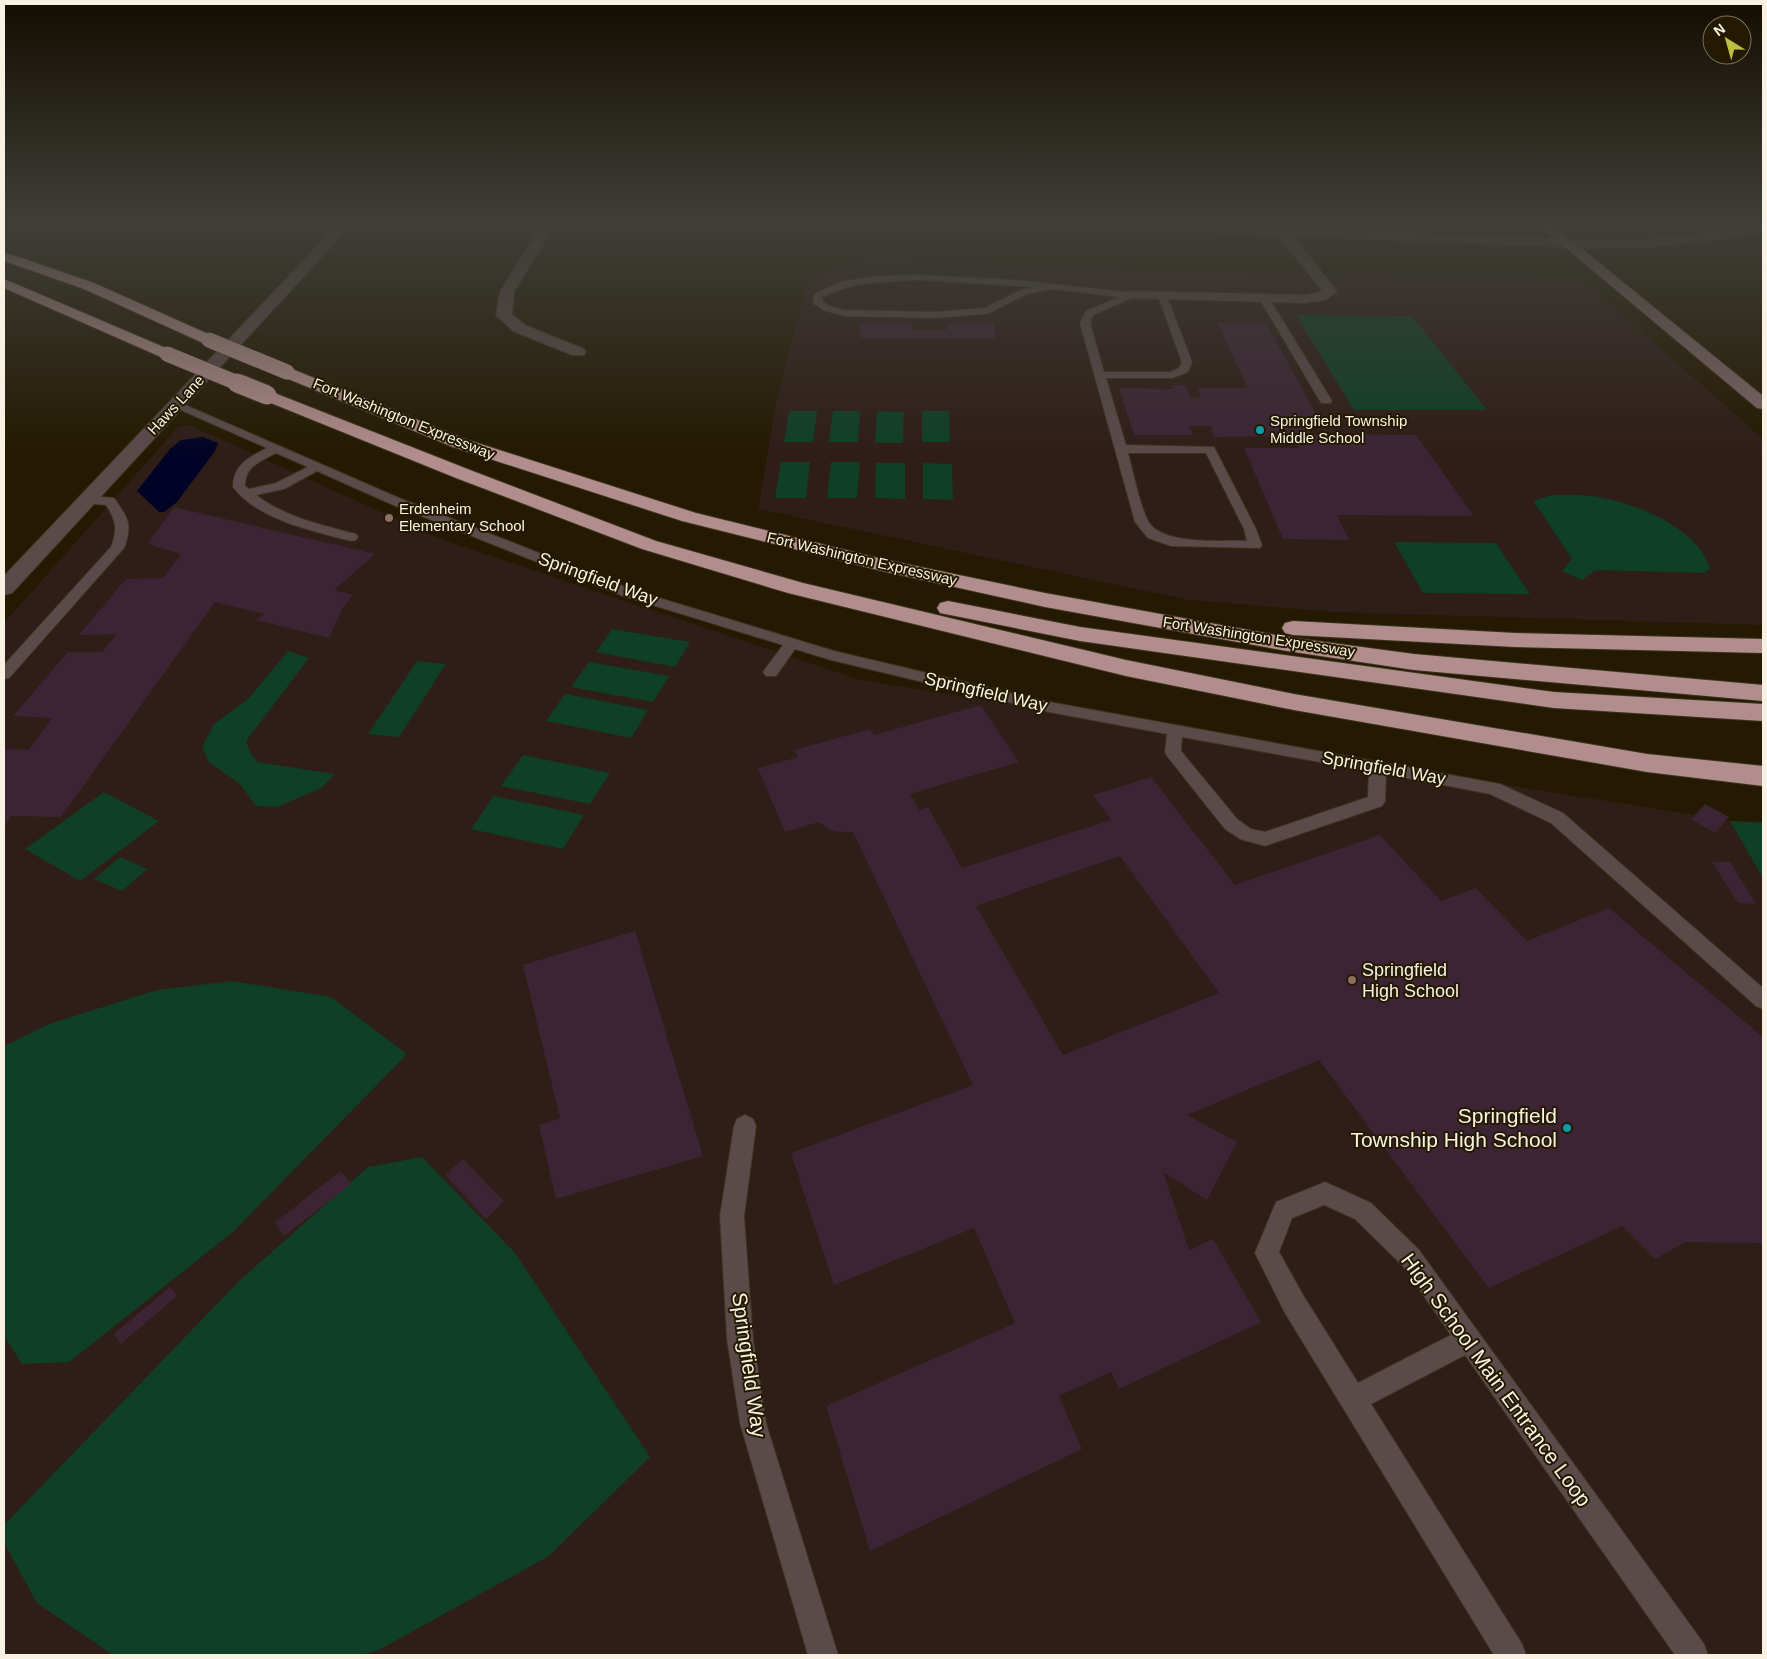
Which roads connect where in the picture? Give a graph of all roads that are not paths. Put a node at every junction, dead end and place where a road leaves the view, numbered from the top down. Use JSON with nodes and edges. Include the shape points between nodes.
{"nodes":[{"id":1,"x":42,"y":299,"type":"edge"},
{"id":2,"x":118,"y":299,"type":"edge"},
{"id":3,"x":275,"y":299,"type":"edge"},
{"id":4,"x":506,"y":299,"type":"edge"},
{"id":5,"x":817,"y":299,"type":"edge"},
{"id":6,"x":1010,"y":299,"type":"edge"},
{"id":7,"x":1121,"y":299,"type":"edge"},
{"id":8,"x":1164,"y":299,"type":"edge"},
{"id":9,"x":1265,"y":299,"type":"edge"},
{"id":10,"x":1635,"y":299,"type":"edge"},
{"id":11,"x":578,"y":352,"type":"dead end"},
{"id":12,"x":1099,"y":374,"type":"junction"},
{"id":13,"x":1326,"y":402,"type":"dead end"},
{"id":14,"x":176,"y":404,"type":"junction"},
{"id":15,"x":1763,"y":404,"type":"edge"},
{"id":16,"x":276,"y":448,"type":"junction"},
{"id":17,"x":1121,"y":449,"type":"junction"},
{"id":18,"x":318,"y":466,"type":"junction"},
{"id":19,"x":463,"y":474,"type":"junction"},
{"id":20,"x":246,"y":494,"type":"junction"},
{"id":21,"x":89,"y":500,"type":"junction"},
{"id":22,"x":351,"y":537,"type":"dead end"},
{"id":23,"x":4,"y":588,"type":"edge"},
{"id":24,"x":1162,"y":621,"type":"junction"},
{"id":25,"x":792,"y":643,"type":"junction"},
{"id":26,"x":1763,"y":646,"type":"edge"},
{"id":27,"x":771,"y":672,"type":"dead end"},
{"id":28,"x":4,"y":674,"type":"edge"},
{"id":29,"x":1763,"y":693,"type":"edge"},
{"id":30,"x":1763,"y":713,"type":"edge"},
{"id":31,"x":1174,"y":730,"type":"junction"},
{"id":32,"x":1378,"y":767,"type":"junction"},
{"id":33,"x":1763,"y":776,"type":"edge"},
{"id":34,"x":1763,"y":1000,"type":"edge"},
{"id":35,"x":745,"y":1126,"type":"dead end"},
{"id":36,"x":1468,"y":1340,"type":"junction"},
{"id":37,"x":1353,"y":1399,"type":"junction"},
{"id":38,"x":823,"y":1655,"type":"edge"},
{"id":39,"x":1511,"y":1655,"type":"edge"},
{"id":40,"x":1693,"y":1655,"type":"edge"}],
"edges":[{"from":1,"to":19,"type":"highway","bridge":true},
{"from":2,"to":24,"type":"highway","name":"Fort Washington Expressway","bridge":true,"via":[[458,444],[689,517],[882,565]]},
{"from":3,"to":14,"type":"street","name":"Haws Lane"},
{"from":4,"to":11,"type":"street","via":[[504,315],[519,328]]},
{"from":5,"to":6,"type":"lane","via":[[826,308],[844,313],[936,315],[987,311]]},
{"from":7,"to":12,"type":"lane","via":[[1089,313],[1085,323]]},
{"from":8,"to":12,"type":"lane","via":[[1187,362],[1184,370],[1172,375]]},
{"from":9,"to":13,"type":"lane"},
{"from":10,"to":15,"type":"main road"},
{"from":12,"to":17,"type":"lane"},
{"from":14,"to":16,"type":"lane","name":"Springfield Way"},
{"from":14,"to":21,"type":"street","name":"Haws Lane"},
{"from":16,"to":18,"type":"lane","name":"Springfield Way"},
{"from":16,"to":20,"type":"lane","via":[[244,467],[238,477],[239,487]]},
{"from":17,"to":17,"type":"lane","via":[[1210,449],[1255,545],[1171,542],[1153,535],[1141,522]]},
{"from":18,"to":20,"type":"lane","via":[[280,486]]},
{"from":18,"to":25,"type":"lane","name":"Springfield Way","via":[[395,501],[628,593]]},
{"from":19,"to":30,"type":"highway","via":[[665,539],[850,589],[1080,634],[1554,700]]},
{"from":19,"to":33,"type":"highway","via":[[649,545],[796,588],[1048,650],[1294,702],[1647,763]]},
{"from":20,"to":22,"type":"lane","via":[[274,514]]},
{"from":21,"to":23,"type":"street","name":"Haws Lane"},
{"from":21,"to":28,"type":"lane","via":[[110,501],[121,518],[124,531],[117,548]]},
{"from":24,"to":26,"type":"highway","via":[[1514,640]]},
{"from":24,"to":29,"type":"highway","name":"Fort Washington Expressway","via":[[1287,644],[1414,662]]},
{"from":25,"to":27,"type":"lane"},
{"from":25,"to":31,"type":"lane","name":"Springfield Way","via":[[1049,707]]},
{"from":31,"to":32,"type":"lane","name":"Springfield Way"},
{"from":31,"to":32,"type":"lane","via":[[1173,752],[1231,824],[1246,834],[1265,838],[1376,801]]},
{"from":32,"to":34,"type":"lane","name":"Springfield Way","via":[[1494,788],[1557,818]]},
{"from":35,"to":38,"type":"lane","name":"Springfield Way","via":[[732,1216],[742,1348],[753,1423]]},
{"from":36,"to":37,"type":"lane"},
{"from":36,"to":37,"type":"lane","name":"High School Main Entrance Loop","via":[[1411,1258],[1363,1210],[1326,1193],[1284,1210],[1267,1253],[1294,1304]]},
{"from":36,"to":40,"type":"lane","name":"High School Main Entrance Loop"},
{"from":37,"to":39,"type":"lane","name":"High School Main Entrance Loop"}]}
